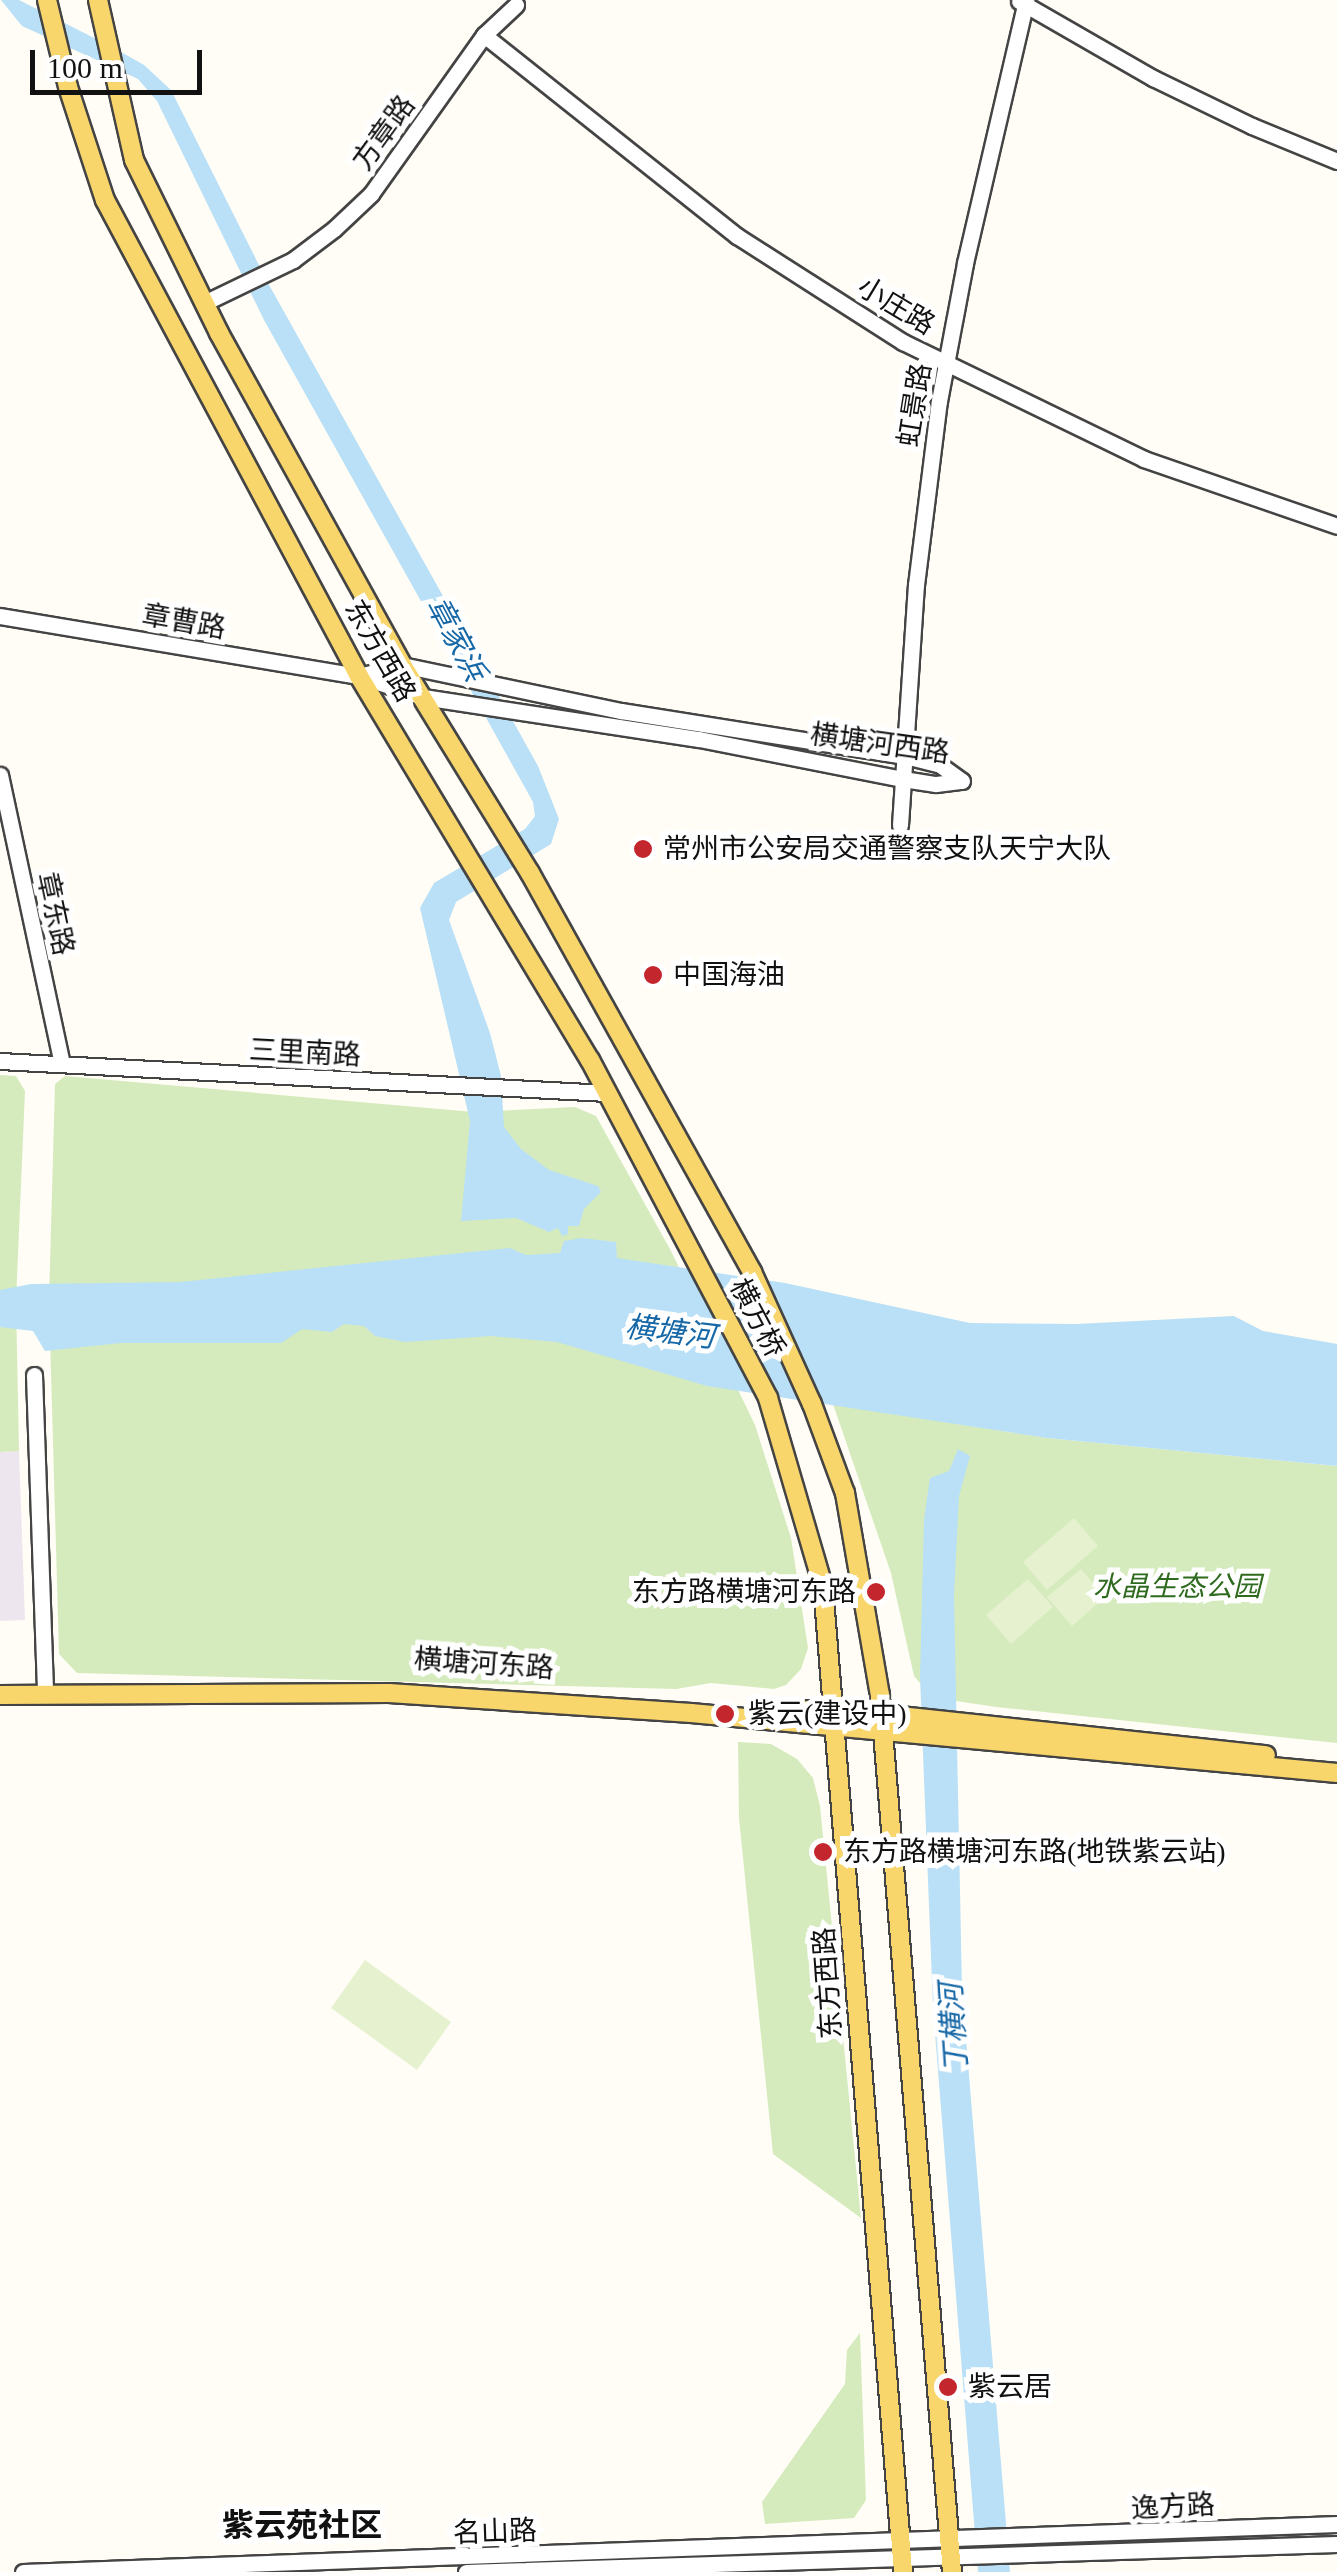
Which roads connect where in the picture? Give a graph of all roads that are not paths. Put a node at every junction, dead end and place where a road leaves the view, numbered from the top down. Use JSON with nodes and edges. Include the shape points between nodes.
{"nodes":[{"id":1,"x":98,"y":0,"type":"edge"},
{"id":2,"x":1023,"y":2,"type":"edge"},
{"id":3,"x":47,"y":4,"type":"edge"},
{"id":4,"x":516,"y":5,"type":"dead end"},
{"id":5,"x":484,"y":34,"type":"junction"},
{"id":6,"x":1337,"y":161,"type":"edge"},
{"id":7,"x":204,"y":302,"type":"junction"},
{"id":8,"x":946,"y":364,"type":"junction"},
{"id":9,"x":1337,"y":526,"type":"edge"},
{"id":10,"x":0,"y":616,"type":"edge"},
{"id":11,"x":402,"y":665,"type":"junction"},
{"id":12,"x":360,"y":676,"type":"junction"},
{"id":13,"x":423,"y":697,"type":"junction"},
{"id":14,"x":905,"y":756,"type":"junction"},
{"id":15,"x":0,"y":774,"type":"edge"},
{"id":16,"x":903,"y":779,"type":"junction"},
{"id":17,"x":900,"y":825,"type":"dead end"},
{"id":18,"x":0,"y":1061,"type":"edge"},
{"id":19,"x":62,"y":1063,"type":"junction"},
{"id":20,"x":608,"y":1093,"type":"junction"},
{"id":21,"x":698,"y":1265,"type":"joint"},
{"id":22,"x":752,"y":1272,"type":"joint"},
{"id":23,"x":34,"y":1375,"type":"dead end"},
{"id":24,"x":768,"y":1398,"type":"joint"},
{"id":25,"x":45,"y":1694,"type":"junction"},
{"id":26,"x":0,"y":1695,"type":"edge"},
{"id":27,"x":836,"y":1719,"type":"junction"},
{"id":28,"x":881,"y":1722,"type":"junction"},
{"id":29,"x":969,"y":1731,"type":"junction"},
{"id":30,"x":1337,"y":1762,"type":"edge"},
{"id":31,"x":1337,"y":1773,"type":"edge"},
{"id":32,"x":1337,"y":2524,"type":"edge"},
{"id":33,"x":1337,"y":2544,"type":"edge"},
{"id":34,"x":1013,"y":2546,"type":"junction"},
{"id":35,"x":959,"y":2552,"type":"edge"},
{"id":36,"x":902,"y":2557,"type":"edge"},
{"id":37,"x":346,"y":2567,"type":"edge"},
{"id":38,"x":23,"y":2572,"type":"edge"},
{"id":39,"x":466,"y":2572,"type":"edge"}],
"edges":[{"from":1,"to":7,"type":"main road","name":"东方西路","via":[[134,160]]},
{"from":2,"to":6,"type":"street","via":[[1153,78]]},
{"from":2,"to":8,"type":"street","name":"虹景路"},
{"from":3,"to":12,"type":"main road","name":"东方西路","via":[[105,200]]},
{"from":4,"to":5,"type":"street","name":"方章路"},
{"from":5,"to":7,"type":"street","name":"方章路","via":[[371,194],[334,229],[274,269]]},
{"from":5,"to":8,"type":"street","name":"小庄路","via":[[738,236]]},
{"from":7,"to":11,"type":"main road","name":"东方西路"},
{"from":8,"to":9,"type":"street","name":"小庄路","via":[[1144,459]]},
{"from":8,"to":14,"type":"street","name":"虹景路","via":[[916,585]]},
{"from":10,"to":12,"type":"street","name":"章曹路"},
{"from":11,"to":12,"type":"street","name":"横塘河西路"},
{"from":11,"to":13,"type":"main road","name":"东方西路"},
{"from":11,"to":14,"type":"street","name":"横塘河西路","via":[[621,711]]},
{"from":12,"to":13,"type":"street","name":"横塘河西路"},
{"from":12,"to":20,"type":"main road","name":"东方西路"},
{"from":13,"to":16,"type":"street","name":"横塘河西路","via":[[699,739]]},
{"from":13,"to":22,"type":"main road","name":"东方西路","via":[[530,873]]},
{"from":14,"to":16,"type":"street","name":"虹景路"},
{"from":14,"to":16,"type":"street","name":"横塘河西路","via":[[940,765],[962,781]]},
{"from":15,"to":19,"type":"street","name":"章东路"},
{"from":16,"to":17,"type":"street","name":"虹景路"},
{"from":18,"to":19,"type":"street","name":"三里南路"},
{"from":19,"to":20,"type":"street","name":"三里南路"},
{"from":20,"to":21,"type":"main road","name":"东方西路"},
{"from":21,"to":24,"type":"main road","name":"横方桥"},
{"from":22,"to":28,"type":"main road","name":"横方桥","via":[[845,1494]]},
{"from":23,"to":25,"type":"street"},
{"from":24,"to":27,"type":"main road","name":"东方西路","via":[[822,1586]]},
{"from":25,"to":26,"type":"main road","name":"横塘河东路"},
{"from":25,"to":27,"type":"main road","name":"横塘河东路","via":[[78,1687],[391,1685]]},
{"from":27,"to":28,"type":"main road","name":"横塘河东路"},
{"from":27,"to":36,"type":"main road","name":"东方西路"},
{"from":28,"to":29,"type":"main road","name":"横塘河东路"},
{"from":28,"to":35,"type":"main road"},
{"from":29,"to":30,"type":"main road"},
{"from":29,"to":31,"type":"main road"},
{"from":32,"to":34,"type":"street","name":"逸方路"},
{"from":33,"to":34,"type":"street","name":"逸方路"},
{"from":34,"to":35,"type":"street","name":"名山路"},
{"from":35,"to":36,"type":"street","name":"名山路"},
{"from":36,"to":37,"type":"street","name":"名山路"},
{"from":36,"to":39,"type":"street","name":"名山路"},
{"from":37,"to":38,"type":"street","name":"名山路"}]}
